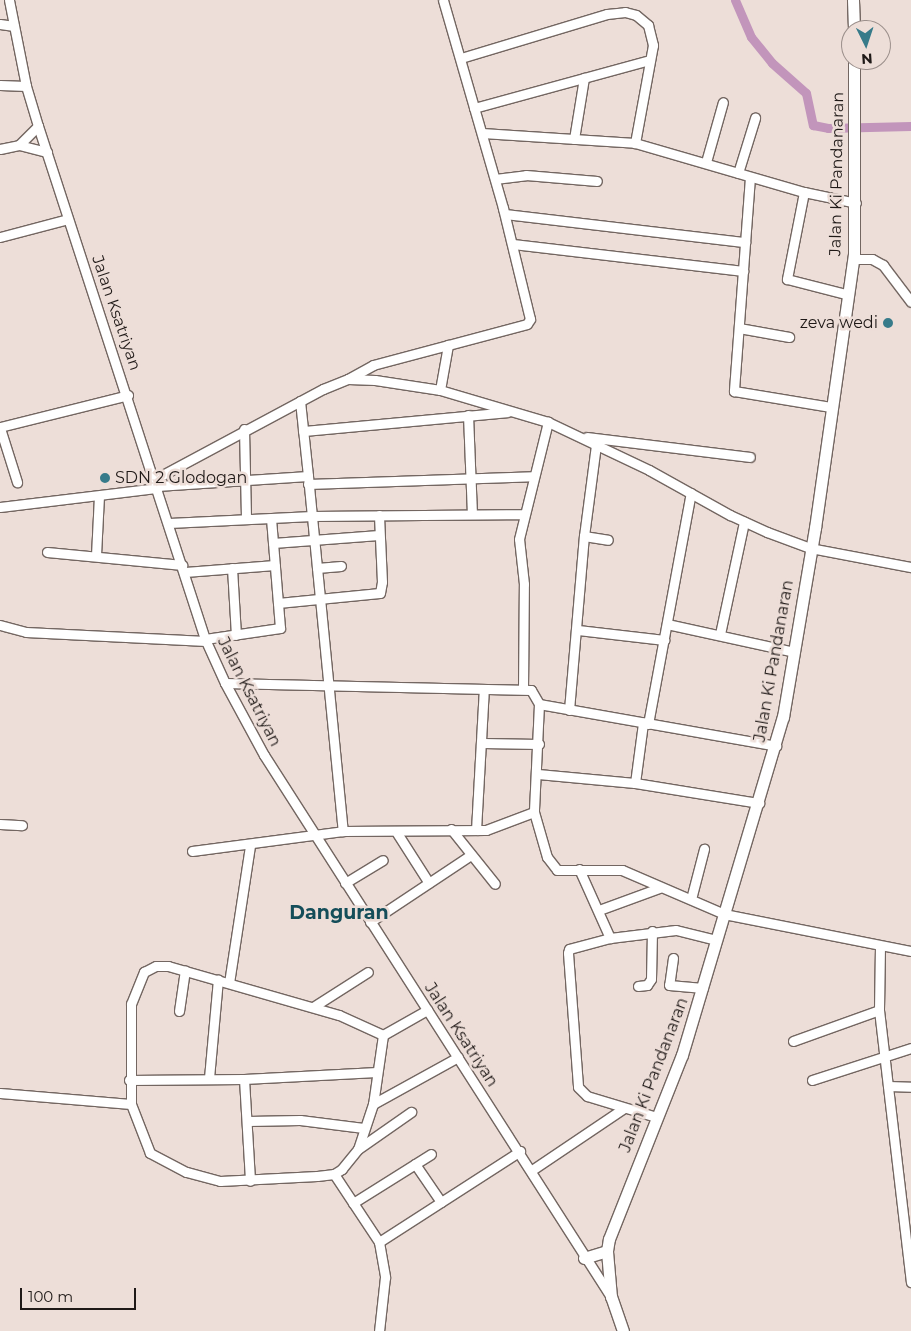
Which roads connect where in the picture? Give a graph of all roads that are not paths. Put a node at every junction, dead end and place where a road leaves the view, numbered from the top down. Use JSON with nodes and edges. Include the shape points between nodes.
{"nodes":[{"id":1,"x":9,"y":0,"type":"edge"},
{"id":2,"x":443,"y":0,"type":"edge"},
{"id":3,"x":853,"y":0,"type":"edge"},
{"id":4,"x":854,"y":20,"type":"edge"},
{"id":5,"x":0,"y":24,"type":"edge"},
{"id":6,"x":14,"y":26,"type":"junction"},
{"id":7,"x":461,"y":58,"type":"junction"},
{"id":8,"x":650,"y":60,"type":"junction"},
{"id":9,"x":854,"y":70,"type":"edge"},
{"id":10,"x":584,"y":78,"type":"junction"},
{"id":11,"x":0,"y":86,"type":"edge"},
{"id":12,"x":26,"y":86,"type":"junction"},
{"id":13,"x":723,"y":102,"type":"dead end"},
{"id":14,"x":474,"y":108,"type":"junction"},
{"id":15,"x":755,"y":118,"type":"dead end"},
{"id":16,"x":38,"y":126,"type":"junction"},
{"id":17,"x":482,"y":133,"type":"junction"},
{"id":18,"x":574,"y":139,"type":"junction"},
{"id":19,"x":635,"y":143,"type":"junction"},
{"id":20,"x":19,"y":145,"type":"junction"},
{"id":21,"x":0,"y":149,"type":"edge"},
{"id":22,"x":47,"y":152,"type":"junction"},
{"id":23,"x":706,"y":162,"type":"junction"},
{"id":24,"x":738,"y":173,"type":"junction"},
{"id":25,"x":750,"y":177,"type":"junction"},
{"id":26,"x":495,"y":179,"type":"junction"},
{"id":27,"x":597,"y":181,"type":"dead end"},
{"id":28,"x":804,"y":192,"type":"junction"},
{"id":29,"x":856,"y":203,"type":"junction"},
{"id":30,"x":505,"y":214,"type":"junction"},
{"id":31,"x":68,"y":219,"type":"junction"},
{"id":32,"x":0,"y":237,"type":"edge"},
{"id":33,"x":745,"y":242,"type":"junction"},
{"id":34,"x":513,"y":244,"type":"junction"},
{"id":35,"x":853,"y":259,"type":"junction"},
{"id":36,"x":743,"y":271,"type":"junction"},
{"id":37,"x":846,"y":294,"type":"junction"},
{"id":38,"x":911,"y":302,"type":"edge"},
{"id":39,"x":738,"y":328,"type":"junction"},
{"id":40,"x":789,"y":337,"type":"dead end"},
{"id":41,"x":448,"y":346,"type":"junction"},
{"id":42,"x":348,"y":379,"type":"junction"},
{"id":43,"x":440,"y":390,"type":"junction"},
{"id":44,"x":128,"y":395,"type":"junction"},
{"id":45,"x":300,"y":401,"type":"junction"},
{"id":46,"x":830,"y":407,"type":"junction"},
{"id":47,"x":510,"y":412,"type":"junction"},
{"id":48,"x":468,"y":415,"type":"junction"},
{"id":49,"x":548,"y":422,"type":"junction"},
{"id":50,"x":0,"y":428,"type":"edge"},
{"id":51,"x":244,"y":429,"type":"junction"},
{"id":52,"x":303,"y":430,"type":"junction"},
{"id":53,"x":578,"y":436,"type":"junction"},
{"id":54,"x":596,"y":445,"type":"junction"},
{"id":55,"x":750,"y":457,"type":"dead end"},
{"id":56,"x":533,"y":476,"type":"junction"},
{"id":57,"x":472,"y":478,"type":"junction"},
{"id":58,"x":245,"y":479,"type":"junction"},
{"id":59,"x":308,"y":480,"type":"junction"},
{"id":60,"x":17,"y":482,"type":"dead end"},
{"id":61,"x":156,"y":484,"type":"junction"},
{"id":62,"x":690,"y":493,"type":"junction"},
{"id":63,"x":99,"y":496,"type":"junction"},
{"id":64,"x":0,"y":506,"type":"edge"},
{"id":65,"x":472,"y":513,"type":"junction"},
{"id":66,"x":524,"y":514,"type":"junction"},
{"id":67,"x":379,"y":515,"type":"junction"},
{"id":68,"x":312,"y":516,"type":"junction"},
{"id":69,"x":271,"y":518,"type":"junction"},
{"id":70,"x":246,"y":520,"type":"junction"},
{"id":71,"x":744,"y":522,"type":"junction"},
{"id":72,"x":169,"y":523,"type":"junction"},
{"id":73,"x":379,"y":535,"type":"junction"},
{"id":74,"x":584,"y":536,"type":"junction"},
{"id":75,"x":314,"y":539,"type":"junction"},
{"id":76,"x":608,"y":540,"type":"dead end"},
{"id":77,"x":273,"y":543,"type":"junction"},
{"id":78,"x":810,"y":548,"type":"junction"},
{"id":79,"x":47,"y":552,"type":"dead end"},
{"id":80,"x":96,"y":555,"type":"junction"},
{"id":81,"x":275,"y":565,"type":"junction"},
{"id":82,"x":341,"y":566,"type":"dead end"},
{"id":83,"x":911,"y":567,"type":"edge"},
{"id":84,"x":183,"y":568,"type":"junction"},
{"id":85,"x":232,"y":568,"type":"junction"},
{"id":86,"x":317,"y":568,"type":"junction"},
{"id":87,"x":319,"y":602,"type":"junction"},
{"id":88,"x":278,"y":603,"type":"junction"},
{"id":89,"x":0,"y":624,"type":"edge"},
{"id":90,"x":667,"y":624,"type":"junction"},
{"id":91,"x":578,"y":630,"type":"junction"},
{"id":92,"x":720,"y":634,"type":"junction"},
{"id":93,"x":236,"y":635,"type":"junction"},
{"id":94,"x":205,"y":640,"type":"junction"},
{"id":95,"x":664,"y":640,"type":"junction"},
{"id":96,"x":794,"y":652,"type":"junction"},
{"id":97,"x":225,"y":683,"type":"junction"},
{"id":98,"x":331,"y":686,"type":"junction"},
{"id":99,"x":484,"y":689,"type":"junction"},
{"id":100,"x":523,"y":689,"type":"junction"},
{"id":101,"x":539,"y":704,"type":"junction"},
{"id":102,"x":569,"y":710,"type":"junction"},
{"id":103,"x":645,"y":724,"type":"junction"},
{"id":104,"x":484,"y":743,"type":"junction"},
{"id":105,"x":539,"y":744,"type":"junction"},
{"id":106,"x":776,"y":746,"type":"junction"},
{"id":107,"x":538,"y":774,"type":"junction"},
{"id":108,"x":636,"y":783,"type":"junction"},
{"id":109,"x":759,"y":803,"type":"junction"},
{"id":110,"x":534,"y":812,"type":"junction"},
{"id":111,"x":0,"y":824,"type":"edge"},
{"id":112,"x":22,"y":825,"type":"dead end"},
{"id":113,"x":451,"y":829,"type":"junction"},
{"id":114,"x":476,"y":830,"type":"junction"},
{"id":115,"x":343,"y":831,"type":"junction"},
{"id":116,"x":397,"y":833,"type":"junction"},
{"id":117,"x":319,"y":836,"type":"junction"},
{"id":118,"x":250,"y":846,"type":"junction"},
{"id":119,"x":704,"y":849,"type":"dead end"},
{"id":120,"x":192,"y":851,"type":"dead end"},
{"id":121,"x":471,"y":854,"type":"junction"},
{"id":122,"x":383,"y":860,"type":"dead end"},
{"id":123,"x":579,"y":869,"type":"junction"},
{"id":124,"x":345,"y":883,"type":"junction"},
{"id":125,"x":429,"y":884,"type":"junction"},
{"id":126,"x":495,"y":884,"type":"dead end"},
{"id":127,"x":659,"y":888,"type":"junction"},
{"id":128,"x":691,"y":899,"type":"junction"},
{"id":129,"x":599,"y":910,"type":"junction"},
{"id":130,"x":724,"y":914,"type":"junction"},
{"id":131,"x":370,"y":922,"type":"junction"},
{"id":132,"x":652,"y":931,"type":"junction"},
{"id":133,"x":610,"y":938,"type":"junction"},
{"id":134,"x":716,"y":940,"type":"junction"},
{"id":135,"x":880,"y":946,"type":"junction"},
{"id":136,"x":911,"y":951,"type":"edge"},
{"id":137,"x":673,"y":958,"type":"dead end"},
{"id":138,"x":185,"y":970,"type":"junction"},
{"id":139,"x":368,"y":972,"type":"dead end"},
{"id":140,"x":218,"y":979,"type":"junction"},
{"id":141,"x":229,"y":984,"type":"junction"},
{"id":142,"x":638,"y":986,"type":"dead end"},
{"id":143,"x":703,"y":988,"type":"junction"},
{"id":144,"x":313,"y":1007,"type":"junction"},
{"id":145,"x":427,"y":1010,"type":"junction"},
{"id":146,"x":879,"y":1010,"type":"junction"},
{"id":147,"x":178,"y":1011,"type":"dead end"},
{"id":148,"x":383,"y":1035,"type":"junction"},
{"id":149,"x":793,"y":1041,"type":"dead end"},
{"id":150,"x":911,"y":1048,"type":"edge"},
{"id":151,"x":884,"y":1055,"type":"junction"},
{"id":152,"x":458,"y":1057,"type":"junction"},
{"id":153,"x":377,"y":1072,"type":"junction"},
{"id":154,"x":209,"y":1078,"type":"junction"},
{"id":155,"x":244,"y":1079,"type":"junction"},
{"id":156,"x":130,"y":1080,"type":"junction"},
{"id":157,"x":812,"y":1080,"type":"dead end"},
{"id":158,"x":888,"y":1086,"type":"junction"},
{"id":159,"x":911,"y":1087,"type":"edge"},
{"id":160,"x":0,"y":1093,"type":"edge"},
{"id":161,"x":131,"y":1104,"type":"junction"},
{"id":162,"x":373,"y":1104,"type":"junction"},
{"id":163,"x":624,"y":1108,"type":"junction"},
{"id":164,"x":411,"y":1112,"type":"dead end"},
{"id":165,"x":656,"y":1116,"type":"junction"},
{"id":166,"x":248,"y":1121,"type":"junction"},
{"id":167,"x":364,"y":1128,"type":"junction"},
{"id":168,"x":358,"y":1149,"type":"junction"},
{"id":169,"x":520,"y":1151,"type":"junction"},
{"id":170,"x":431,"y":1154,"type":"dead end"},
{"id":171,"x":415,"y":1164,"type":"junction"},
{"id":172,"x":532,"y":1170,"type":"junction"},
{"id":173,"x":334,"y":1174,"type":"junction"},
{"id":174,"x":250,"y":1181,"type":"junction"},
{"id":175,"x":441,"y":1202,"type":"junction"},
{"id":176,"x":353,"y":1203,"type":"junction"},
{"id":177,"x":379,"y":1242,"type":"junction"},
{"id":178,"x":606,"y":1251,"type":"junction"},
{"id":179,"x":584,"y":1258,"type":"junction"},
{"id":180,"x":911,"y":1282,"type":"edge"},
{"id":181,"x":611,"y":1297,"type":"junction"},
{"id":182,"x":379,"y":1331,"type":"edge"},
{"id":183,"x":623,"y":1331,"type":"edge"}],
"edges":[{"from":1,"to":6,"type":"street","name":"Jalan Ksatriyan"},
{"from":2,"to":7,"type":"street"},
{"from":3,"to":4,"type":"main road"},
{"from":5,"to":6,"type":"street"},
{"from":6,"to":12,"type":"street","name":"Jalan Ksatriyan"},
{"from":7,"to":8,"type":"street","via":[[536,34],[625,12],[640,17],[648,24],[653,45]]},
{"from":7,"to":14,"type":"street"},
{"from":8,"to":10,"type":"street"},
{"from":8,"to":19,"type":"street"},
{"from":9,"to":29,"type":"main road","name":"Jalan Ki Pandanaran"},
{"from":10,"to":14,"type":"street"},
{"from":10,"to":18,"type":"street"},
{"from":11,"to":12,"type":"street"},
{"from":12,"to":16,"type":"street","name":"Jalan Ksatriyan"},
{"from":13,"to":23,"type":"street"},
{"from":14,"to":17,"type":"street"},
{"from":15,"to":24,"type":"street"},
{"from":16,"to":20,"type":"street"},
{"from":16,"to":22,"type":"street","name":"Jalan Ksatriyan"},
{"from":17,"to":18,"type":"street"},
{"from":17,"to":26,"type":"street"},
{"from":18,"to":19,"type":"street"},
{"from":19,"to":23,"type":"street"},
{"from":20,"to":21,"type":"street"},
{"from":20,"to":22,"type":"street"},
{"from":22,"to":31,"type":"street","name":"Jalan Ksatriyan"},
{"from":23,"to":24,"type":"street"},
{"from":24,"to":25,"type":"street"},
{"from":25,"to":28,"type":"street"},
{"from":25,"to":33,"type":"street"},
{"from":26,"to":27,"type":"street","via":[[526,175]]},
{"from":26,"to":30,"type":"street"},
{"from":28,"to":29,"type":"street"},
{"from":28,"to":37,"type":"street","via":[[788,280]]},
{"from":29,"to":35,"type":"main road","name":"Jalan Ki Pandanaran"},
{"from":30,"to":33,"type":"street"},
{"from":30,"to":34,"type":"street"},
{"from":31,"to":32,"type":"street"},
{"from":31,"to":44,"type":"street","name":"Jalan Ksatriyan"},
{"from":33,"to":36,"type":"street"},
{"from":34,"to":36,"type":"street"},
{"from":34,"to":41,"type":"street","via":[[530,322]]},
{"from":35,"to":37,"type":"main road","name":"Jalan Ki Pandanaran"},
{"from":35,"to":38,"type":"street","via":[[869,258],[884,265]]},
{"from":36,"to":39,"type":"street"},
{"from":37,"to":46,"type":"main road","name":"Jalan Ki Pandanaran"},
{"from":39,"to":40,"type":"street"},
{"from":39,"to":46,"type":"street","via":[[736,394]]},
{"from":41,"to":42,"type":"street","via":[[362,369]]},
{"from":41,"to":43,"type":"street"},
{"from":42,"to":43,"type":"street"},
{"from":42,"to":45,"type":"street"},
{"from":43,"to":47,"type":"street"},
{"from":44,"to":50,"type":"street"},
{"from":44,"to":61,"type":"street","name":"Jalan Ksatriyan"},
{"from":45,"to":51,"type":"street"},
{"from":45,"to":52,"type":"street"},
{"from":46,"to":78,"type":"main road","name":"Jalan Ki Pandanaran"},
{"from":47,"to":48,"type":"street"},
{"from":47,"to":49,"type":"street"},
{"from":48,"to":52,"type":"street"},
{"from":48,"to":57,"type":"street"},
{"from":49,"to":53,"type":"street"},
{"from":49,"to":56,"type":"street"},
{"from":50,"to":60,"type":"street"},
{"from":51,"to":58,"type":"street"},
{"from":51,"to":61,"type":"street"},
{"from":52,"to":59,"type":"street"},
{"from":53,"to":54,"type":"street"},
{"from":53,"to":55,"type":"street"},
{"from":54,"to":62,"type":"street"},
{"from":54,"to":74,"type":"street"},
{"from":56,"to":57,"type":"street"},
{"from":56,"to":66,"type":"street"},
{"from":57,"to":59,"type":"street"},
{"from":57,"to":65,"type":"street"},
{"from":58,"to":59,"type":"street"},
{"from":58,"to":61,"type":"street"},
{"from":58,"to":70,"type":"street"},
{"from":59,"to":68,"type":"street"},
{"from":61,"to":63,"type":"street"},
{"from":61,"to":72,"type":"street","name":"Jalan Ksatriyan"},
{"from":62,"to":71,"type":"street"},
{"from":62,"to":90,"type":"street"},
{"from":63,"to":64,"type":"street"},
{"from":63,"to":80,"type":"street"},
{"from":65,"to":66,"type":"street"},
{"from":65,"to":67,"type":"street"},
{"from":66,"to":100,"type":"street","via":[[518,544],[524,584]]},
{"from":67,"to":68,"type":"street"},
{"from":67,"to":73,"type":"street"},
{"from":68,"to":69,"type":"street"},
{"from":68,"to":75,"type":"street"},
{"from":69,"to":70,"type":"street"},
{"from":69,"to":77,"type":"street"},
{"from":70,"to":72,"type":"street"},
{"from":71,"to":78,"type":"street"},
{"from":71,"to":92,"type":"street"},
{"from":72,"to":84,"type":"street","name":"Jalan Ksatriyan"},
{"from":73,"to":75,"type":"street"},
{"from":73,"to":87,"type":"street","via":[[382,592]]},
{"from":74,"to":76,"type":"street"},
{"from":74,"to":91,"type":"street"},
{"from":75,"to":77,"type":"street"},
{"from":75,"to":86,"type":"street"},
{"from":77,"to":81,"type":"street"},
{"from":78,"to":83,"type":"street"},
{"from":78,"to":96,"type":"main road","name":"Jalan Ki Pandanaran"},
{"from":79,"to":80,"type":"street"},
{"from":80,"to":84,"type":"street"},
{"from":81,"to":85,"type":"street"},
{"from":81,"to":88,"type":"street"},
{"from":82,"to":86,"type":"street"},
{"from":84,"to":85,"type":"street"},
{"from":84,"to":94,"type":"street","name":"Jalan Ksatriyan"},
{"from":85,"to":93,"type":"street"},
{"from":86,"to":87,"type":"street"},
{"from":87,"to":88,"type":"street"},
{"from":87,"to":98,"type":"street"},
{"from":88,"to":93,"type":"street","via":[[279,629]]},
{"from":89,"to":94,"type":"street","via":[[26,632]]},
{"from":90,"to":92,"type":"street"},
{"from":90,"to":95,"type":"street"},
{"from":91,"to":95,"type":"street"},
{"from":91,"to":102,"type":"street"},
{"from":92,"to":96,"type":"street"},
{"from":93,"to":94,"type":"street"},
{"from":94,"to":97,"type":"street","name":"Jalan Ksatriyan"},
{"from":95,"to":103,"type":"street"},
{"from":96,"to":106,"type":"main road","name":"Jalan Ki Pandanaran"},
{"from":97,"to":98,"type":"street"},
{"from":97,"to":117,"type":"street","name":"Jalan Ksatriyan","via":[[264,755]]},
{"from":98,"to":99,"type":"street"},
{"from":98,"to":115,"type":"street"},
{"from":99,"to":100,"type":"street"},
{"from":99,"to":104,"type":"street"},
{"from":100,"to":101,"type":"street","via":[[533,692]]},
{"from":101,"to":102,"type":"street"},
{"from":101,"to":105,"type":"street"},
{"from":102,"to":103,"type":"street"},
{"from":103,"to":106,"type":"street"},
{"from":103,"to":108,"type":"street"},
{"from":104,"to":105,"type":"street"},
{"from":104,"to":114,"type":"street"},
{"from":105,"to":107,"type":"street"},
{"from":106,"to":109,"type":"main road","name":"Jalan Ki Pandanaran"},
{"from":107,"to":108,"type":"street"},
{"from":107,"to":110,"type":"street"},
{"from":108,"to":109,"type":"street"},
{"from":109,"to":130,"type":"main road","name":"Jalan Ki Pandanaran"},
{"from":110,"to":114,"type":"street","via":[[491,829]]},
{"from":110,"to":123,"type":"street","via":[[551,865],[557,870]]},
{"from":111,"to":112,"type":"street"},
{"from":113,"to":114,"type":"street"},
{"from":113,"to":116,"type":"street"},
{"from":113,"to":121,"type":"street"},
{"from":115,"to":116,"type":"street"},
{"from":115,"to":117,"type":"street"},
{"from":116,"to":125,"type":"street"},
{"from":117,"to":118,"type":"street"},
{"from":117,"to":124,"type":"street","name":"Jalan Ksatriyan"},
{"from":118,"to":120,"type":"street"},
{"from":118,"to":141,"type":"street"},
{"from":119,"to":128,"type":"street"},
{"from":121,"to":125,"type":"street"},
{"from":121,"to":126,"type":"street"},
{"from":122,"to":124,"type":"street"},
{"from":123,"to":127,"type":"street","via":[[622,870]]},
{"from":123,"to":129,"type":"street"},
{"from":124,"to":131,"type":"street","name":"Jalan Ksatriyan"},
{"from":125,"to":131,"type":"street"},
{"from":127,"to":128,"type":"street"},
{"from":127,"to":129,"type":"street"},
{"from":128,"to":130,"type":"street"},
{"from":129,"to":133,"type":"street"},
{"from":130,"to":134,"type":"main road","name":"Jalan Ki Pandanaran"},
{"from":130,"to":135,"type":"street"},
{"from":131,"to":145,"type":"street","name":"Jalan Ksatriyan"},
{"from":132,"to":133,"type":"street"},
{"from":132,"to":134,"type":"street","via":[[676,930]]},
{"from":132,"to":142,"type":"street","via":[[651,979],[647,985]]},
{"from":133,"to":163,"type":"street","via":[[570,949],[568,953],[576,1080],[586,1096]]},
{"from":134,"to":143,"type":"main road","name":"Jalan Ki Pandanaran"},
{"from":135,"to":136,"type":"street"},
{"from":135,"to":146,"type":"street"},
{"from":137,"to":143,"type":"street","via":[[669,985]]},
{"from":138,"to":140,"type":"street"},
{"from":138,"to":147,"type":"street"},
{"from":138,"to":156,"type":"street","via":[[160,965],[147,969],[141,976],[131,1004]]},
{"from":139,"to":144,"type":"street"},
{"from":140,"to":141,"type":"street"},
{"from":140,"to":154,"type":"street"},
{"from":141,"to":144,"type":"street"},
{"from":143,"to":165,"type":"main road","name":"Jalan Ki Pandanaran","via":[[682,1055]]},
{"from":144,"to":148,"type":"street","via":[[357,1021]]},
{"from":145,"to":148,"type":"street"},
{"from":145,"to":152,"type":"street","name":"Jalan Ksatriyan"},
{"from":146,"to":149,"type":"street"},
{"from":146,"to":151,"type":"street"},
{"from":148,"to":153,"type":"street"},
{"from":150,"to":151,"type":"street"},
{"from":151,"to":157,"type":"street"},
{"from":151,"to":158,"type":"street"},
{"from":152,"to":162,"type":"street"},
{"from":152,"to":169,"type":"street","name":"Jalan Ksatriyan"},
{"from":153,"to":155,"type":"street"},
{"from":153,"to":162,"type":"street"},
{"from":154,"to":155,"type":"street"},
{"from":154,"to":156,"type":"street"},
{"from":155,"to":166,"type":"street"},
{"from":156,"to":161,"type":"street"},
{"from":158,"to":159,"type":"street"},
{"from":158,"to":180,"type":"street"},
{"from":160,"to":161,"type":"street"},
{"from":161,"to":174,"type":"street","via":[[144,1143],[155,1157],[202,1177]]},
{"from":162,"to":167,"type":"street"},
{"from":163,"to":165,"type":"street"},
{"from":163,"to":172,"type":"street"},
{"from":164,"to":168,"type":"street"},
{"from":165,"to":178,"type":"main road","name":"Jalan Ki Pandanaran"},
{"from":166,"to":167,"type":"street","via":[[300,1120]]},
{"from":166,"to":174,"type":"street"},
{"from":167,"to":168,"type":"street"},
{"from":168,"to":173,"type":"street"},
{"from":169,"to":172,"type":"street","name":"Jalan Ksatriyan"},
{"from":169,"to":175,"type":"street"},
{"from":170,"to":171,"type":"street"},
{"from":171,"to":175,"type":"street"},
{"from":171,"to":176,"type":"street"},
{"from":172,"to":179,"type":"street","name":"Jalan Ksatriyan"},
{"from":173,"to":174,"type":"street"},
{"from":173,"to":176,"type":"street"},
{"from":175,"to":177,"type":"street"},
{"from":176,"to":177,"type":"street"},
{"from":177,"to":182,"type":"street","via":[[385,1277]]},
{"from":178,"to":179,"type":"main road"},
{"from":178,"to":181,"type":"main road","name":"Jalan Ki Pandanaran"},
{"from":179,"to":181,"type":"street","name":"Jalan Ksatriyan"},
{"from":181,"to":183,"type":"main road","name":"Jalan Ki Pandanaran"}]}
